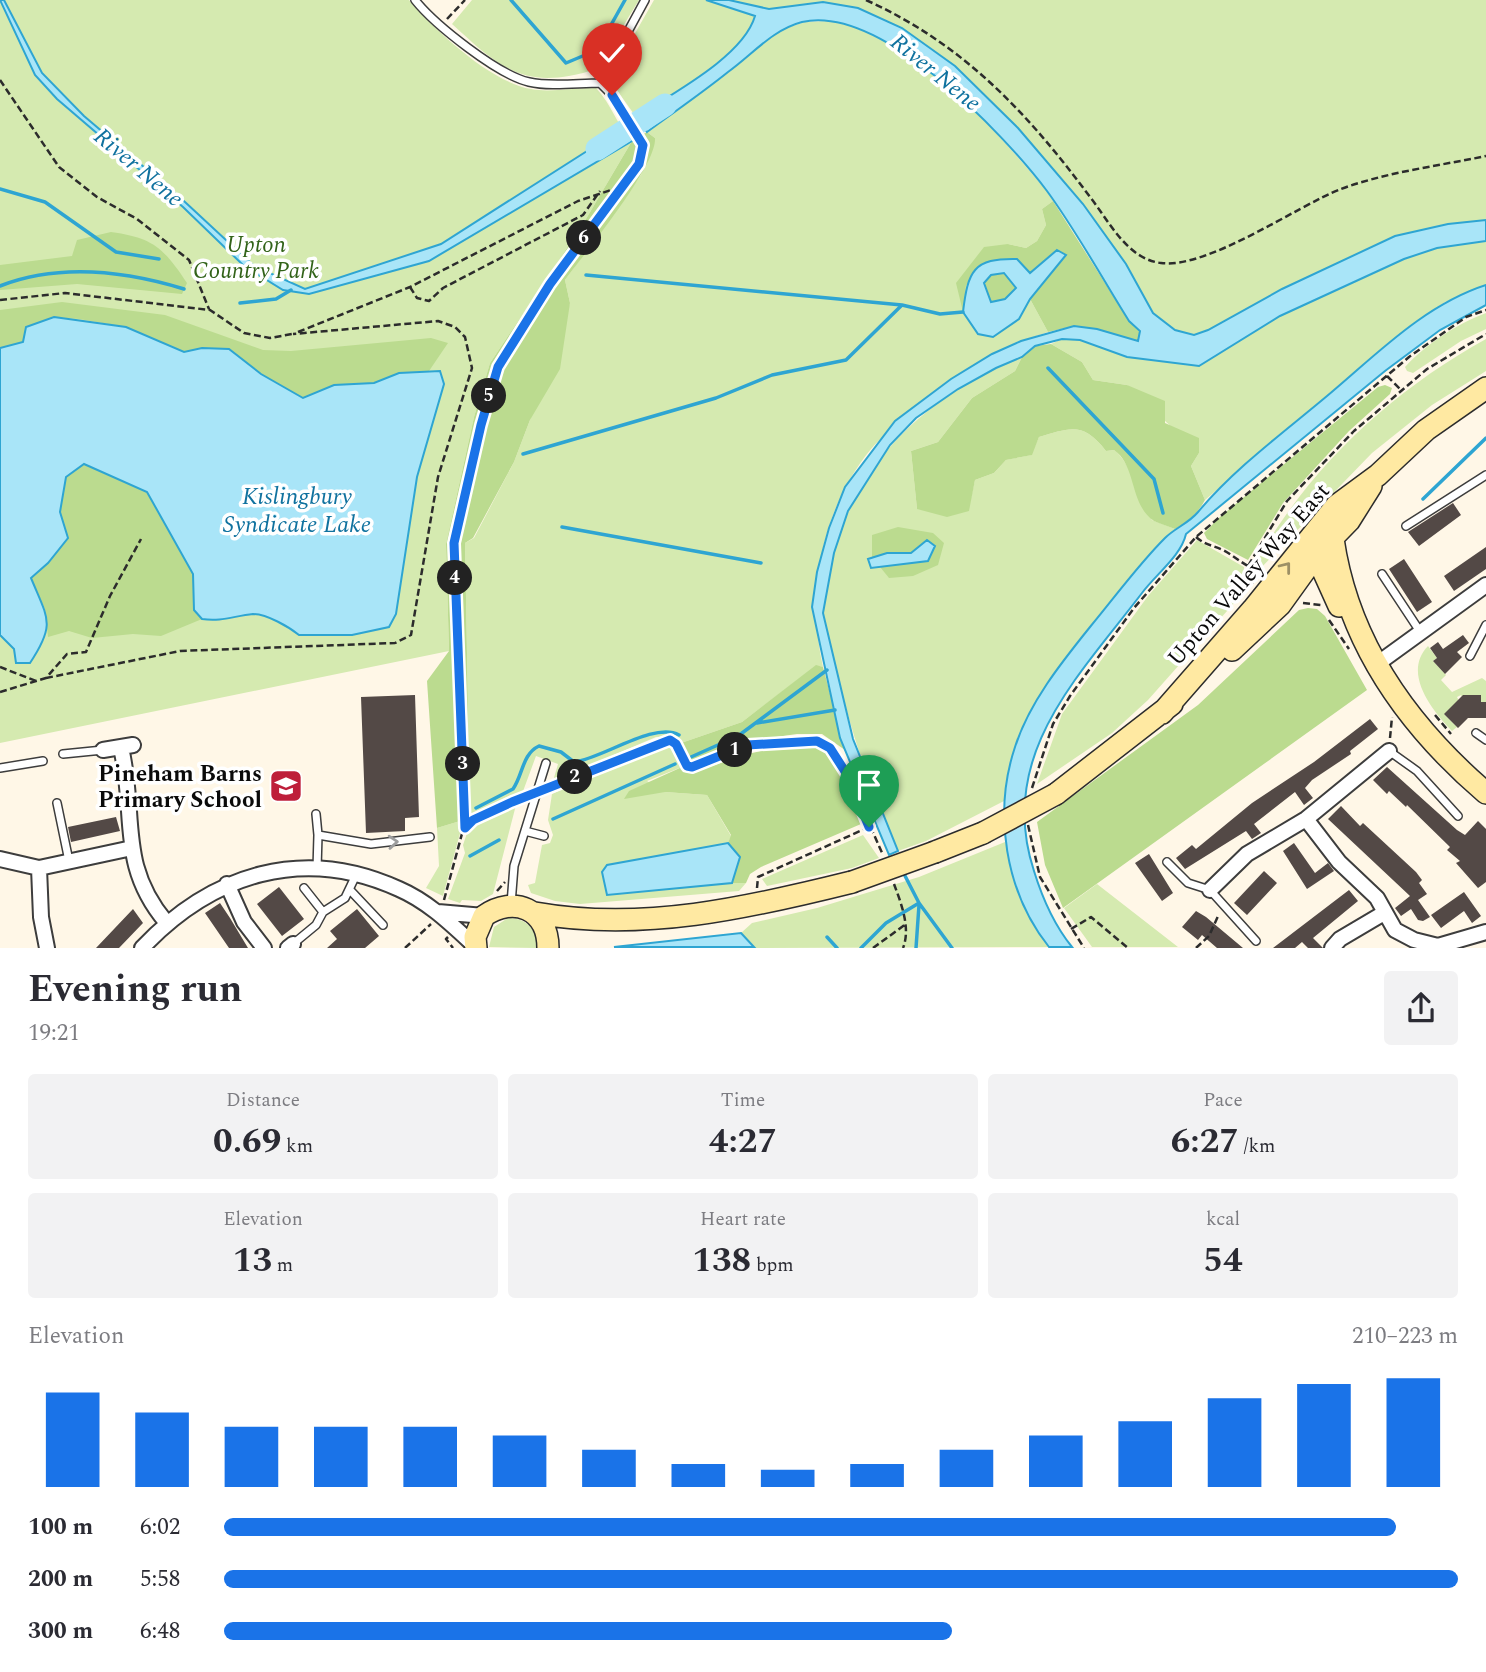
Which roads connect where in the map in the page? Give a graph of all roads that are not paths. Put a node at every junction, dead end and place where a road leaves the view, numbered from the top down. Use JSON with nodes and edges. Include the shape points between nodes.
{"nodes":[{"id":1,"x":415,"y":0,"type":"edge"},
{"id":2,"x":645,"y":0,"type":"edge"},
{"id":3,"x":600,"y":83,"type":"junction"},
{"id":4,"x":625,"y":118,"type":"road end"},
{"id":5,"x":1486,"y":388,"type":"edge"},
{"id":6,"x":1486,"y":475,"type":"edge"},
{"id":7,"x":1406,"y":526,"type":"dead end"},
{"id":8,"x":1323,"y":536,"type":"junction"},
{"id":9,"x":1316,"y":555,"type":"junction"},
{"id":10,"x":1382,"y":574,"type":"dead end"},
{"id":11,"x":1486,"y":585,"type":"edge"},
{"id":12,"x":1288,"y":594,"type":"junction"},
{"id":13,"x":1336,"y":601,"type":"junction"},
{"id":14,"x":1486,"y":625,"type":"edge"},
{"id":15,"x":1358,"y":629,"type":"junction"},
{"id":16,"x":1421,"y":633,"type":"junction"},
{"id":17,"x":1470,"y":656,"type":"dead end"},
{"id":18,"x":1377,"y":664,"type":"junction"},
{"id":19,"x":1162,"y":713,"type":"junction"},
{"id":20,"x":1476,"y":733,"type":"dead end"},
{"id":21,"x":1486,"y":740,"type":"edge"},
{"id":22,"x":103,"y":750,"type":"joint"},
{"id":23,"x":1389,"y":751,"type":"joint"},
{"id":24,"x":63,"y":754,"type":"dead end"},
{"id":25,"x":43,"y":761,"type":"dead end"},
{"id":26,"x":546,"y":764,"type":"dead end"},
{"id":27,"x":0,"y":768,"type":"edge"},
{"id":28,"x":1486,"y":793,"type":"edge"},
{"id":29,"x":57,"y":803,"type":"dead end"},
{"id":30,"x":316,"y":814,"type":"dead end"},
{"id":31,"x":1458,"y":816,"type":"dead end"},
{"id":32,"x":1306,"y":820,"type":"junction"},
{"id":33,"x":525,"y":831,"type":"junction"},
{"id":34,"x":318,"y":835,"type":"junction"},
{"id":35,"x":544,"y":836,"type":"dead end"},
{"id":36,"x":430,"y":837,"type":"dead end"},
{"id":37,"x":132,"y":848,"type":"junction"},
{"id":38,"x":0,"y":859,"type":"edge"},
{"id":39,"x":69,"y":861,"type":"junction"},
{"id":40,"x":1167,"y":862,"type":"dead end"},
{"id":41,"x":39,"y":868,"type":"junction"},
{"id":42,"x":317,"y":869,"type":"junction"},
{"id":43,"x":356,"y":875,"type":"junction"},
{"id":44,"x":227,"y":884,"type":"junction"},
{"id":45,"x":304,"y":888,"type":"dead end"},
{"id":46,"x":350,"y":890,"type":"junction"},
{"id":47,"x":1210,"y":890,"type":"junction"},
{"id":48,"x":503,"y":900,"type":"junction"},
{"id":49,"x":323,"y":912,"type":"junction"},
{"id":50,"x":438,"y":912,"type":"junction"},
{"id":51,"x":535,"y":913,"type":"junction"},
{"id":52,"x":1384,"y":913,"type":"junction"},
{"id":53,"x":484,"y":916,"type":"junction"},
{"id":54,"x":593,"y":921,"type":"junction"},
{"id":55,"x":166,"y":922,"type":"junction"},
{"id":56,"x":383,"y":925,"type":"dead end"},
{"id":57,"x":1486,"y":932,"type":"edge"},
{"id":58,"x":1256,"y":941,"type":"dead end"},
{"id":59,"x":1421,"y":945,"type":"edge"},
{"id":60,"x":291,"y":946,"type":"edge"},
{"id":61,"x":47,"y":947,"type":"edge"},
{"id":62,"x":142,"y":947,"type":"edge"},
{"id":63,"x":264,"y":947,"type":"edge"},
{"id":64,"x":476,"y":947,"type":"edge"},
{"id":65,"x":548,"y":947,"type":"edge"},
{"id":66,"x":1332,"y":947,"type":"edge"}],
"edges":[{"from":1,"to":3,"type":"lane","via":[[496,69],[530,83]]},
{"from":2,"to":3,"type":"lane"},
{"from":3,"to":4,"type":"lane"},
{"from":5,"to":8,"type":"street","name":"Upton Valley Way East","via":[[1426,430],[1378,475],[1349,521]]},
{"from":6,"to":7,"type":"lane"},
{"from":8,"to":9,"type":"street","name":"Upton Valley Way East"},
{"from":8,"to":15,"type":"street"},
{"from":19,"to":8,"type":"street","name":"Upton Valley Way East","one_way":true},
{"from":9,"to":12,"type":"street","name":"Upton Valley Way East"},
{"from":9,"to":13,"type":"street"},
{"from":10,"to":16,"type":"lane"},
{"from":11,"to":16,"type":"street"},
{"from":12,"to":13,"type":"street","via":[[1317,590]]},
{"from":12,"to":19,"type":"street","name":"Upton Valley Way East","via":[[1266,620]]},
{"from":13,"to":15,"type":"street"},
{"from":14,"to":17,"type":"lane"},
{"from":15,"to":18,"type":"street"},
{"from":16,"to":18,"type":"street"},
{"from":18,"to":28,"type":"street","via":[[1427,739]]},
{"from":19,"to":54,"type":"street","name":"Upton Valley Way East","bridge":true,"via":[[1056,793],[935,852],[852,882],[721,913]]},
{"from":20,"to":21,"type":"lane"},
{"from":22,"to":24,"type":"lane"},
{"from":22,"to":37,"type":"street","via":[[127,747]]},
{"from":23,"to":31,"type":"lane","via":[[1417,771]]},
{"from":23,"to":32,"type":"street"},
{"from":25,"to":27,"type":"lane"},
{"from":26,"to":33,"type":"lane"},
{"from":29,"to":39,"type":"lane"},
{"from":30,"to":34,"type":"lane"},
{"from":32,"to":47,"type":"street","via":[[1247,854]]},
{"from":32,"to":52,"type":"street","via":[[1339,862],[1377,898]]},
{"from":33,"to":35,"type":"lane"},
{"from":33,"to":48,"type":"lane"},
{"from":34,"to":36,"type":"lane","one_way":true,"via":[[371,844]]},
{"from":34,"to":42,"type":"lane"},
{"from":37,"to":39,"type":"street"},
{"from":37,"to":55,"type":"street","via":[[143,889]]},
{"from":38,"to":41,"type":"street"},
{"from":39,"to":41,"type":"street"},
{"from":40,"to":47,"type":"lane","via":[[1188,883]]},
{"from":41,"to":61,"type":"street"},
{"from":42,"to":43,"type":"street"},
{"from":42,"to":44,"type":"street","via":[[264,872]]},
{"from":43,"to":46,"type":"lane"},
{"from":43,"to":50,"type":"street","via":[[400,889]]},
{"from":44,"to":55,"type":"street"},
{"from":44,"to":63,"type":"street","via":[[244,922]]},
{"from":45,"to":49,"type":"lane"},
{"from":46,"to":49,"type":"lane"},
{"from":46,"to":56,"type":"lane"},
{"from":47,"to":58,"type":"lane"},
{"from":48,"to":51,"type":"street","name":"Upton Valley Way East"},
{"from":48,"to":53,"type":"street"},
{"from":49,"to":60,"type":"lane","via":[[316,925]]},
{"from":50,"to":53,"type":"street"},
{"from":50,"to":64,"type":"street"},
{"from":51,"to":54,"type":"street","name":"Upton Valley Way East"},
{"from":51,"to":65,"type":"street","via":[[548,934]]},
{"from":52,"to":59,"type":"street","via":[[1395,930]]},
{"from":52,"to":66,"type":"street"},
{"from":53,"to":64,"type":"street"},
{"from":54,"to":65,"type":"street","name":"Upton Valley Way East"},
{"from":55,"to":62,"type":"street"},
{"from":57,"to":59,"type":"street","via":[[1438,946]]}]}
